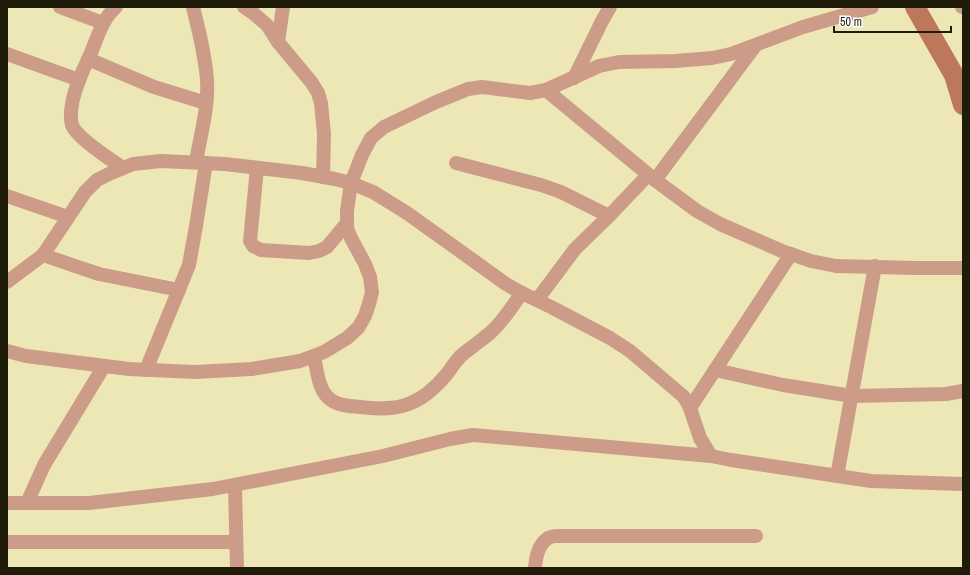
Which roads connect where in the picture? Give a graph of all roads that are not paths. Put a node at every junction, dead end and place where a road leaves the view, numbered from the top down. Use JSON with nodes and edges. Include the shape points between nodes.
{"nodes":[{"id":1,"x":60,"y":7,"type":"edge"},
{"id":2,"x":116,"y":7,"type":"edge"},
{"id":3,"x":193,"y":7,"type":"edge"},
{"id":4,"x":244,"y":7,"type":"edge"},
{"id":5,"x":284,"y":7,"type":"edge"},
{"id":6,"x":610,"y":7,"type":"edge"},
{"id":7,"x":872,"y":7,"type":"edge"},
{"id":8,"x":915,"y":7,"type":"edge"},
{"id":9,"x":103,"y":24,"type":"junction"},
{"id":10,"x":278,"y":42,"type":"junction"},
{"id":11,"x":755,"y":45,"type":"junction"},
{"id":12,"x":7,"y":54,"type":"edge"},
{"id":13,"x":88,"y":59,"type":"junction"},
{"id":14,"x":574,"y":78,"type":"junction"},
{"id":15,"x":80,"y":80,"type":"junction"},
{"id":16,"x":546,"y":90,"type":"junction"},
{"id":17,"x":206,"y":103,"type":"junction"},
{"id":18,"x":963,"y":105,"type":"edge"},
{"id":19,"x":201,"y":163,"type":"junction"},
{"id":20,"x":456,"y":163,"type":"dead end"},
{"id":21,"x":122,"y":168,"type":"junction"},
{"id":22,"x":257,"y":168,"type":"junction"},
{"id":23,"x":323,"y":177,"type":"junction"},
{"id":24,"x":652,"y":177,"type":"junction"},
{"id":25,"x":351,"y":183,"type":"junction"},
{"id":26,"x":7,"y":196,"type":"edge"},
{"id":27,"x":609,"y":216,"type":"junction"},
{"id":28,"x":68,"y":217,"type":"junction"},
{"id":29,"x":347,"y":223,"type":"junction"},
{"id":30,"x":43,"y":254,"type":"junction"},
{"id":31,"x":791,"y":254,"type":"junction"},
{"id":32,"x":875,"y":266,"type":"junction"},
{"id":33,"x":963,"y":268,"type":"edge"},
{"id":34,"x":7,"y":282,"type":"edge"},
{"id":35,"x":179,"y":290,"type":"junction"},
{"id":36,"x":522,"y":293,"type":"junction"},
{"id":37,"x":537,"y":300,"type":"junction"},
{"id":38,"x":7,"y":352,"type":"edge"},
{"id":39,"x":314,"y":356,"type":"junction"},
{"id":40,"x":104,"y":366,"type":"junction"},
{"id":41,"x":146,"y":370,"type":"junction"},
{"id":42,"x":714,"y":370,"type":"junction"},
{"id":43,"x":963,"y":391,"type":"edge"},
{"id":44,"x":852,"y":396,"type":"junction"},
{"id":45,"x":690,"y":408,"type":"junction"},
{"id":46,"x":711,"y":456,"type":"junction"},
{"id":47,"x":837,"y":476,"type":"junction"},
{"id":48,"x":963,"y":484,"type":"edge"},
{"id":49,"x":235,"y":485,"type":"junction"},
{"id":50,"x":7,"y":503,"type":"edge"},
{"id":51,"x":27,"y":503,"type":"junction"},
{"id":52,"x":756,"y":536,"type":"dead end"},
{"id":53,"x":7,"y":542,"type":"edge"},
{"id":54,"x":236,"y":542,"type":"junction"},
{"id":55,"x":237,"y":568,"type":"edge"},
{"id":56,"x":535,"y":568,"type":"edge"}],
"edges":[{"from":1,"to":9,"type":"street"},
{"from":2,"to":9,"type":"street"},
{"from":3,"to":17,"type":"street","via":[[203,51],[207,81]]},
{"from":4,"to":10,"type":"street","via":[[267,25]]},
{"from":5,"to":10,"type":"street"},
{"from":6,"to":14,"type":"street"},
{"from":7,"to":11,"type":"street","via":[[803,27]]},
{"from":8,"to":18,"type":"main road","via":[[954,75]]},
{"from":9,"to":13,"type":"street"},
{"from":10,"to":23,"type":"street","via":[[318,93],[324,134]]},
{"from":11,"to":14,"type":"street","via":[[712,58],[619,62],[599,66]]},
{"from":11,"to":24,"type":"street"},
{"from":12,"to":15,"type":"street"},
{"from":13,"to":15,"type":"street"},
{"from":13,"to":17,"type":"street","via":[[154,87]]},
{"from":14,"to":16,"type":"street"},
{"from":15,"to":21,"type":"street","via":[[72,103],[72,126],[78,134]]},
{"from":16,"to":24,"type":"street"},
{"from":16,"to":25,"type":"street","via":[[530,93],[482,87],[468,89],[436,102],[384,127],[371,138]]},
{"from":17,"to":19,"type":"street"},
{"from":19,"to":21,"type":"street","via":[[161,161]]},
{"from":19,"to":22,"type":"street"},
{"from":19,"to":35,"type":"street","via":[[196,226],[189,265]]},
{"from":20,"to":27,"type":"street","via":[[541,185]]},
{"from":21,"to":28,"type":"street","via":[[97,180],[85,192]]},
{"from":22,"to":23,"type":"street"},
{"from":22,"to":29,"type":"street","via":[[250,241],[253,246],[261,250],[299,253],[319,251],[327,247]]},
{"from":23,"to":25,"type":"street"},
{"from":24,"to":27,"type":"street"},
{"from":24,"to":31,"type":"street","via":[[714,221]]},
{"from":25,"to":29,"type":"street"},
{"from":25,"to":36,"type":"street","via":[[373,192],[407,213]]},
{"from":26,"to":28,"type":"street"},
{"from":27,"to":37,"type":"street","via":[[575,249]]},
{"from":28,"to":30,"type":"street"},
{"from":29,"to":39,"type":"street","via":[[351,238],[370,277],[372,292],[365,316],[358,328],[347,338]]},
{"from":30,"to":34,"type":"street"},
{"from":30,"to":35,"type":"street","via":[[99,274]]},
{"from":31,"to":32,"type":"street","via":[[836,266]]},
{"from":31,"to":42,"type":"street"},
{"from":32,"to":33,"type":"street"},
{"from":32,"to":44,"type":"street"},
{"from":35,"to":41,"type":"street"},
{"from":36,"to":37,"type":"street"},
{"from":36,"to":39,"type":"street","via":[[491,332],[459,357],[433,389],[409,404],[375,409],[332,401],[321,385]]},
{"from":37,"to":45,"type":"street","via":[[604,334],[630,351],[684,397]]},
{"from":38,"to":40,"type":"street"},
{"from":39,"to":41,"type":"street","via":[[300,361],[252,369],[195,372]]},
{"from":40,"to":41,"type":"street"},
{"from":40,"to":51,"type":"street","via":[[44,465]]},
{"from":42,"to":44,"type":"street"},
{"from":42,"to":45,"type":"street"},
{"from":43,"to":44,"type":"street","via":[[946,394]]},
{"from":44,"to":47,"type":"street"},
{"from":45,"to":46,"type":"street","via":[[700,438]]},
{"from":46,"to":47,"type":"street"},
{"from":46,"to":49,"type":"street","via":[[473,435],[383,456]]},
{"from":47,"to":48,"type":"street","via":[[871,481]]},
{"from":49,"to":51,"type":"street","via":[[89,503]]},
{"from":49,"to":54,"type":"street"},
{"from":50,"to":51,"type":"street"},
{"from":52,"to":56,"type":"street","via":[[558,536],[548,538],[541,545],[536,556]]},
{"from":53,"to":54,"type":"street"},
{"from":54,"to":55,"type":"street"}]}
